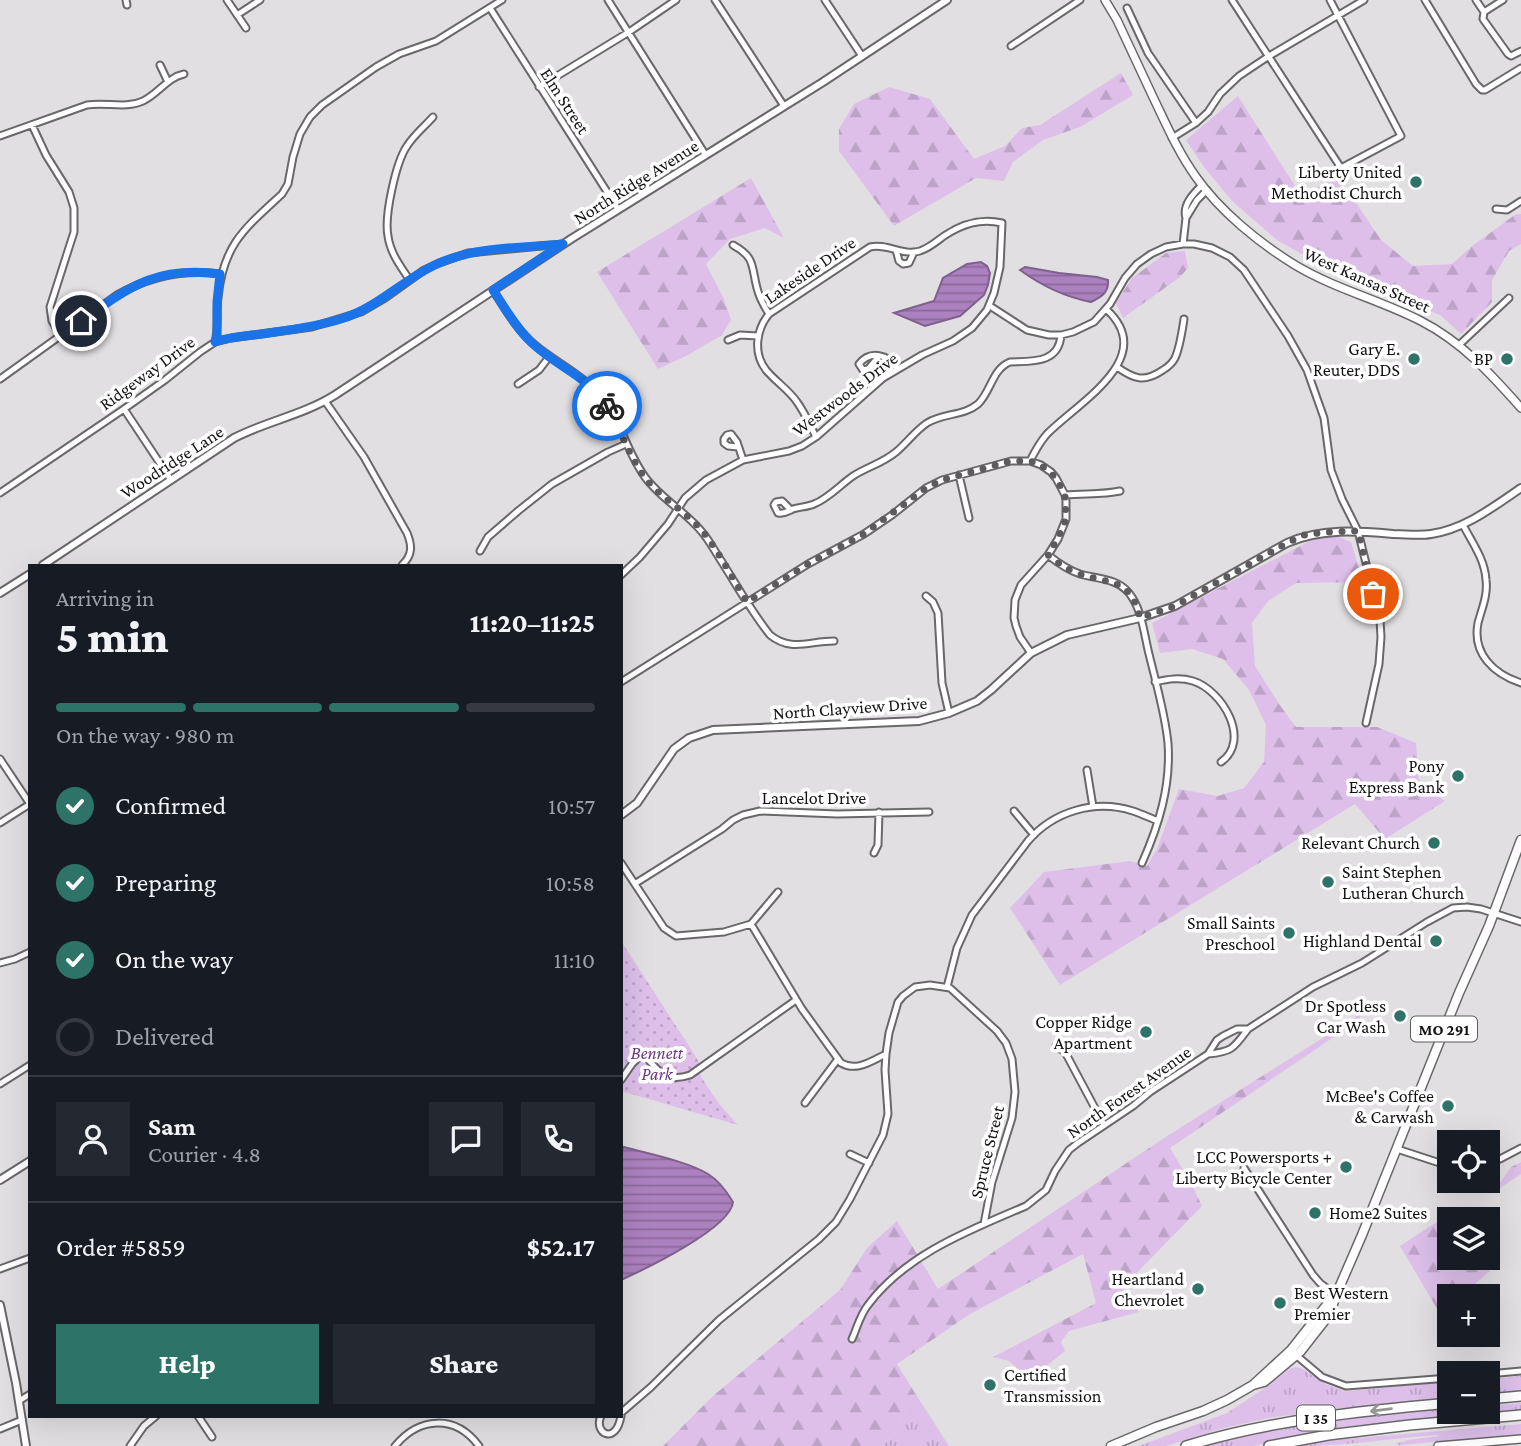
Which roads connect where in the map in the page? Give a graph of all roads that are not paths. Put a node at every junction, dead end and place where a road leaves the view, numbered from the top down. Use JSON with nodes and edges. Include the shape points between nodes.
{"nodes":[{"id":1,"x":227,"y":0,"type":"edge"},
{"id":2,"x":260,"y":0,"type":"edge"},
{"id":3,"x":502,"y":0,"type":"edge"},
{"id":4,"x":608,"y":0,"type":"edge"},
{"id":5,"x":676,"y":0,"type":"edge"},
{"id":6,"x":715,"y":0,"type":"edge"},
{"id":7,"x":825,"y":0,"type":"edge"},
{"id":8,"x":947,"y":0,"type":"edge"},
{"id":9,"x":1080,"y":0,"type":"edge"},
{"id":10,"x":1105,"y":0,"type":"edge"},
{"id":11,"x":1232,"y":0,"type":"edge"},
{"id":12,"x":1330,"y":0,"type":"edge"},
{"id":13,"x":1364,"y":0,"type":"edge"},
{"id":14,"x":1425,"y":0,"type":"edge"},
{"id":15,"x":1476,"y":0,"type":"edge"},
{"id":16,"x":1503,"y":0,"type":"edge"},
{"id":17,"x":935,"y":3,"type":"edge"},
{"id":18,"x":490,"y":8,"type":"junction"},
{"id":19,"x":1126,"y":8,"type":"dead end"},
{"id":20,"x":1484,"y":12,"type":"junction"},
{"id":21,"x":237,"y":15,"type":"junction"},
{"id":22,"x":1338,"y":15,"type":"junction"},
{"id":23,"x":246,"y":28,"type":"dead end"},
{"id":24,"x":629,"y":32,"type":"junction"},
{"id":25,"x":1011,"y":46,"type":"dead end"},
{"id":26,"x":1521,"y":51,"type":"edge"},
{"id":27,"x":862,"y":56,"type":"junction"},
{"id":28,"x":1269,"y":56,"type":"junction"},
{"id":29,"x":160,"y":65,"type":"dead end"},
{"id":30,"x":1520,"y":69,"type":"edge"},
{"id":31,"x":184,"y":74,"type":"dead end"},
{"id":32,"x":168,"y":82,"type":"junction"},
{"id":33,"x":539,"y":87,"type":"junction"},
{"id":34,"x":784,"y":106,"type":"junction"},
{"id":35,"x":433,"y":117,"type":"dead end"},
{"id":36,"x":1196,"y":123,"type":"junction"},
{"id":37,"x":32,"y":125,"type":"junction"},
{"id":38,"x":0,"y":136,"type":"edge"},
{"id":39,"x":1172,"y":138,"type":"junction"},
{"id":40,"x":705,"y":155,"type":"junction"},
{"id":41,"x":1204,"y":187,"type":"junction"},
{"id":42,"x":1521,"y":201,"type":"edge"},
{"id":43,"x":618,"y":209,"type":"junction"},
{"id":44,"x":1496,"y":209,"type":"dead end"},
{"id":45,"x":563,"y":244,"type":"junction"},
{"id":46,"x":1183,"y":244,"type":"junction"},
{"id":47,"x":733,"y":245,"type":"dead end"},
{"id":48,"x":896,"y":250,"type":"junction"},
{"id":49,"x":914,"y":252,"type":"junction"},
{"id":50,"x":220,"y":274,"type":"junction"},
{"id":51,"x":410,"y":279,"type":"junction"},
{"id":52,"x":493,"y":290,"type":"junction"},
{"id":53,"x":1509,"y":298,"type":"dead end"},
{"id":54,"x":990,"y":306,"type":"junction"},
{"id":55,"x":1106,"y":309,"type":"junction"},
{"id":56,"x":769,"y":314,"type":"junction"},
{"id":57,"x":1184,"y":319,"type":"dead end"},
{"id":58,"x":1061,"y":335,"type":"junction"},
{"id":59,"x":61,"y":336,"type":"junction"},
{"id":60,"x":758,"y":336,"type":"junction"},
{"id":61,"x":728,"y":340,"type":"dead end"},
{"id":62,"x":215,"y":342,"type":"junction"},
{"id":63,"x":1459,"y":345,"type":"junction"},
{"id":64,"x":878,"y":356,"type":"dead end"},
{"id":65,"x":549,"y":357,"type":"junction"},
{"id":66,"x":1117,"y":367,"type":"junction"},
{"id":67,"x":897,"y":369,"type":"junction"},
{"id":68,"x":0,"y":379,"type":"edge"},
{"id":69,"x":518,"y":384,"type":"dead end"},
{"id":70,"x":325,"y":401,"type":"junction"},
{"id":71,"x":1521,"y":408,"type":"edge"},
{"id":72,"x":124,"y":410,"type":"junction"},
{"id":73,"x":816,"y":437,"type":"junction"},
{"id":74,"x":626,"y":444,"type":"junction"},
{"id":75,"x":738,"y":447,"type":"dead end"},
{"id":76,"x":743,"y":460,"type":"junction"},
{"id":77,"x":1030,"y":461,"type":"junction"},
{"id":78,"x":959,"y":475,"type":"junction"},
{"id":79,"x":171,"y":480,"type":"junction"},
{"id":80,"x":1521,"y":488,"type":"edge"},
{"id":81,"x":1120,"y":491,"type":"dead end"},
{"id":82,"x":0,"y":493,"type":"edge"},
{"id":83,"x":1065,"y":495,"type":"junction"},
{"id":84,"x":678,"y":508,"type":"junction"},
{"id":85,"x":791,"y":510,"type":"dead end"},
{"id":86,"x":969,"y":518,"type":"dead end"},
{"id":87,"x":1463,"y":525,"type":"junction"},
{"id":88,"x":1358,"y":531,"type":"junction"},
{"id":89,"x":480,"y":551,"type":"dead end"},
{"id":90,"x":1048,"y":555,"type":"junction"},
{"id":91,"x":45,"y":564,"type":"edge"},
{"id":92,"x":403,"y":564,"type":"edge"},
{"id":93,"x":623,"y":573,"type":"edge"},
{"id":94,"x":28,"y":575,"type":"edge"},
{"id":95,"x":0,"y":593,"type":"edge"},
{"id":96,"x":926,"y":596,"type":"dead end"},
{"id":97,"x":747,"y":602,"type":"junction"},
{"id":98,"x":1140,"y":618,"type":"junction"},
{"id":99,"x":834,"y":641,"type":"dead end"},
{"id":100,"x":1031,"y":653,"type":"junction"},
{"id":101,"x":623,"y":681,"type":"edge"},
{"id":102,"x":1155,"y":682,"type":"junction"},
{"id":103,"x":1521,"y":683,"type":"edge"},
{"id":104,"x":949,"y":713,"type":"junction"},
{"id":105,"x":1366,"y":723,"type":"dead end"},
{"id":106,"x":0,"y":759,"type":"edge"},
{"id":107,"x":1221,"y":762,"type":"dead end"},
{"id":108,"x":1087,"y":770,"type":"dead end"},
{"id":109,"x":28,"y":801,"type":"edge"},
{"id":110,"x":28,"y":805,"type":"edge"},
{"id":111,"x":1093,"y":807,"type":"junction"},
{"id":112,"x":1014,"y":811,"type":"dead end"},
{"id":113,"x":879,"y":812,"type":"junction"},
{"id":114,"x":929,"y":812,"type":"dead end"},
{"id":115,"x":623,"y":814,"type":"edge"},
{"id":116,"x":1158,"y":821,"type":"junction"},
{"id":117,"x":0,"y":823,"type":"edge"},
{"id":118,"x":1034,"y":835,"type":"junction"},
{"id":119,"x":1521,"y":840,"type":"edge"},
{"id":120,"x":874,"y":853,"type":"dead end"},
{"id":121,"x":1142,"y":863,"type":"dead end"},
{"id":122,"x":623,"y":866,"type":"edge"},
{"id":123,"x":636,"y":883,"type":"junction"},
{"id":124,"x":778,"y":892,"type":"dead end"},
{"id":125,"x":1493,"y":912,"type":"junction"},
{"id":126,"x":1521,"y":922,"type":"edge"},
{"id":127,"x":751,"y":924,"type":"junction"},
{"id":128,"x":28,"y":953,"type":"edge"},
{"id":129,"x":0,"y":963,"type":"edge"},
{"id":130,"x":947,"y":987,"type":"junction"},
{"id":131,"x":796,"y":1000,"type":"junction"},
{"id":132,"x":1248,"y":1029,"type":"junction"},
{"id":133,"x":1056,"y":1046,"type":"dead end"},
{"id":134,"x":886,"y":1054,"type":"junction"},
{"id":135,"x":1208,"y":1054,"type":"junction"},
{"id":136,"x":838,"y":1059,"type":"junction"},
{"id":137,"x":28,"y":1066,"type":"edge"},
{"id":138,"x":623,"y":1077,"type":"edge"},
{"id":139,"x":0,"y":1084,"type":"edge"},
{"id":140,"x":805,"y":1103,"type":"dead end"},
{"id":141,"x":1104,"y":1125,"type":"junction"},
{"id":142,"x":1521,"y":1148,"type":"edge"},
{"id":143,"x":1396,"y":1149,"type":"junction"},
{"id":144,"x":850,"y":1154,"type":"dead end"},
{"id":145,"x":1500,"y":1158,"type":"edge"},
{"id":146,"x":28,"y":1162,"type":"edge"},
{"id":147,"x":1437,"y":1162,"type":"edge"},
{"id":148,"x":869,"y":1163,"type":"junction"},
{"id":149,"x":1244,"y":1168,"type":"dead end"},
{"id":150,"x":0,"y":1180,"type":"edge"},
{"id":151,"x":984,"y":1224,"type":"junction"},
{"id":152,"x":28,"y":1259,"type":"edge"},
{"id":153,"x":0,"y":1269,"type":"edge"},
{"id":154,"x":1336,"y":1295,"type":"junction"},
{"id":155,"x":0,"y":1305,"type":"edge"},
{"id":156,"x":852,"y":1339,"type":"dead end"},
{"id":157,"x":1297,"y":1356,"type":"junction"},
{"id":158,"x":1521,"y":1371,"type":"edge"},
{"id":159,"x":1500,"y":1373,"type":"edge"},
{"id":160,"x":1437,"y":1379,"type":"edge"},
{"id":161,"x":1253,"y":1385,"type":"junction"},
{"id":162,"x":28,"y":1395,"type":"edge"},
{"id":163,"x":1521,"y":1396,"type":"edge"},
{"id":164,"x":1500,"y":1398,"type":"edge"},
{"id":165,"x":19,"y":1401,"type":"junction"},
{"id":166,"x":1437,"y":1404,"type":"edge"},
{"id":167,"x":623,"y":1413,"type":"edge"},
{"id":168,"x":1521,"y":1415,"type":"edge"},
{"id":169,"x":154,"y":1418,"type":"edge"},
{"id":170,"x":199,"y":1418,"type":"edge"},
{"id":171,"x":600,"y":1418,"type":"edge"},
{"id":172,"x":621,"y":1418,"type":"edge"},
{"id":173,"x":22,"y":1420,"type":"junction"},
{"id":174,"x":0,"y":1429,"type":"edge"},
{"id":175,"x":212,"y":1437,"type":"dead end"},
{"id":176,"x":1521,"y":1439,"type":"edge"},
{"id":177,"x":26,"y":1446,"type":"edge"},
{"id":178,"x":130,"y":1446,"type":"edge"},
{"id":179,"x":395,"y":1446,"type":"edge"},
{"id":180,"x":479,"y":1446,"type":"edge"},
{"id":181,"x":1111,"y":1446,"type":"edge"},
{"id":182,"x":1186,"y":1446,"type":"edge"},
{"id":183,"x":1269,"y":1446,"type":"edge"},
{"id":184,"x":1440,"y":1446,"type":"edge"}],
"edges":[{"from":1,"to":21,"type":"street"},
{"from":2,"to":21,"type":"street"},
{"from":3,"to":18,"type":"street"},
{"from":4,"to":24,"type":"street"},
{"from":5,"to":24,"type":"street"},
{"from":6,"to":34,"type":"street"},
{"from":7,"to":27,"type":"street"},
{"from":8,"to":17,"type":"street","name":"North Ridge Avenue"},
{"from":9,"to":25,"type":"street"},
{"from":10,"to":39,"type":"main road","name":"West Kansas Street"},
{"from":11,"to":28,"type":"street"},
{"from":12,"to":22,"type":"street"},
{"from":13,"to":22,"type":"street"},
{"from":14,"to":30,"type":"street","via":[[1482,90]]},
{"from":15,"to":20,"type":"street"},
{"from":16,"to":20,"type":"street"},
{"from":17,"to":27,"type":"street","name":"North Ridge Avenue"},
{"from":18,"to":33,"type":"street","name":"Elm Street"},
{"from":18,"to":50,"type":"street","via":[[436,41],[376,67],[314,112],[296,146],[287,187],[243,232]]},
{"from":19,"to":36,"type":"street","via":[[1148,52]]},
{"from":20,"to":26,"type":"street","via":[[1483,19],[1508,54]]},
{"from":21,"to":23,"type":"street"},
{"from":22,"to":28,"type":"street"},
{"from":22,"to":28,"type":"street","via":[[1401,136],[1341,168]]},
{"from":24,"to":33,"type":"street"},
{"from":24,"to":40,"type":"street"},
{"from":27,"to":34,"type":"street","name":"North Ridge Avenue"},
{"from":28,"to":36,"type":"street","via":[[1239,76]]},
{"from":29,"to":32,"type":"street"},
{"from":31,"to":32,"type":"street"},
{"from":32,"to":37,"type":"street","via":[[141,102],[87,105]]},
{"from":33,"to":43,"type":"street","name":"Elm Street"},
{"from":34,"to":40,"type":"street","name":"North Ridge Avenue"},
{"from":35,"to":51,"type":"street","via":[[402,155],[389,213],[389,241]]},
{"from":36,"to":39,"type":"street"},
{"from":37,"to":38,"type":"street"},
{"from":37,"to":59,"type":"street","via":[[74,208],[74,232],[50,307],[50,318]]},
{"from":39,"to":41,"type":"main road","name":"West Kansas Street"},
{"from":40,"to":43,"type":"street","name":"North Ridge Avenue"},
{"from":41,"to":46,"type":"street","via":[[1194,193],[1184,212]]},
{"from":41,"to":63,"type":"main road","name":"West Kansas Street","via":[[1246,229],[1293,264],[1420,320]]},
{"from":42,"to":44,"type":"street","via":[[1507,211]]},
{"from":43,"to":45,"type":"street","name":"North Ridge Avenue"},
{"from":45,"to":51,"type":"street","name":"Ridgeway Drive","via":[[468,253]]},
{"from":45,"to":52,"type":"street","name":"North Ridge Avenue"},
{"from":46,"to":55,"type":"street","via":[[1166,247],[1137,264]]},
{"from":46,"to":88,"type":"street","via":[[1212,248],[1237,263],[1292,343],[1313,384],[1324,418],[1331,470]]},
{"from":47,"to":56,"type":"street","via":[[751,261]]},
{"from":48,"to":49,"type":"street","name":"Lakeside Drive"},
{"from":48,"to":49,"type":"street","via":[[903,264],[909,263]]},
{"from":48,"to":56,"type":"street","name":"Lakeside Drive","via":[[870,247]]},
{"from":49,"to":54,"type":"street","name":"Westwoods Drive","via":[[968,223],[1002,223],[1000,267]]},
{"from":50,"to":59,"type":"street","via":[[181,272],[143,282]]},
{"from":50,"to":62,"type":"street"},
{"from":51,"to":62,"type":"street","name":"Ridgeway Drive","via":[[376,304],[343,318]]},
{"from":52,"to":65,"type":"street","via":[[524,334]]},
{"from":52,"to":70,"type":"street","name":"North Ridge Avenue"},
{"from":53,"to":63,"type":"street"},
{"from":54,"to":58,"type":"street","via":[[1027,330]]},
{"from":54,"to":67,"type":"street","name":"Westwoods Drive","via":[[963,335]]},
{"from":55,"to":58,"type":"street","via":[[1084,328]]},
{"from":55,"to":66,"type":"street","via":[[1124,338]]},
{"from":56,"to":60,"type":"street","name":"Lakeside Drive"},
{"from":57,"to":66,"type":"street","via":[[1177,355],[1165,369],[1142,379]]},
{"from":58,"to":85,"type":"street","via":[[1058,348],[1044,360],[1001,367],[975,406],[938,417],[896,452],[827,497]]},
{"from":59,"to":68,"type":"street"},
{"from":60,"to":61,"type":"street"},
{"from":60,"to":73,"type":"street","via":[[764,367],[798,403]]},
{"from":62,"to":72,"type":"street","name":"Ridgeway Drive"},
{"from":63,"to":71,"type":"main road","name":"West Kansas Street"},
{"from":64,"to":67,"type":"street","via":[[891,360]]},
{"from":65,"to":69,"type":"street"},
{"from":65,"to":74,"type":"street","via":[[600,395]]},
{"from":66,"to":77,"type":"street","via":[[1089,399],[1048,433]]},
{"from":67,"to":73,"type":"street","name":"Westwoods Drive"},
{"from":70,"to":79,"type":"street","name":"Woodridge Lane","via":[[250,429]]},
{"from":70,"to":92,"type":"street","via":[[407,533],[412,545]]},
{"from":72,"to":79,"type":"street"},
{"from":72,"to":82,"type":"street","name":"Ridgeway Drive"},
{"from":73,"to":76,"type":"street","name":"Westwoods Drive","via":[[793,450]]},
{"from":74,"to":84,"type":"street","via":[[643,475]]},
{"from":74,"to":89,"type":"street","via":[[552,484],[488,537]]},
{"from":75,"to":76,"type":"street"},
{"from":76,"to":84,"type":"street","name":"Westwoods Drive","via":[[696,487]]},
{"from":77,"to":78,"type":"street","via":[[1011,461]]},
{"from":77,"to":83,"type":"street","via":[[1051,472]]},
{"from":78,"to":86,"type":"street"},
{"from":78,"to":97,"type":"street","via":[[926,488],[864,534]]},
{"from":79,"to":91,"type":"street","name":"Woodridge Lane"},
{"from":80,"to":87,"type":"street","name":"North Clayview Drive"},
{"from":81,"to":83,"type":"street"},
{"from":83,"to":90,"type":"street","via":[[1066,519]]},
{"from":84,"to":93,"type":"street","name":"Westwoods Drive"},
{"from":84,"to":97,"type":"street","via":[[703,533]]},
{"from":87,"to":88,"type":"street","name":"North Clayview Drive","via":[[1430,534]]},
{"from":87,"to":103,"type":"street","via":[[1486,579],[1478,625],[1482,653],[1495,671]]},
{"from":88,"to":98,"type":"street","name":"North Clayview Drive","via":[[1304,535],[1175,606]]},
{"from":88,"to":105,"type":"street","via":[[1381,636]]},
{"from":90,"to":98,"type":"street","via":[[1079,574],[1123,587]]},
{"from":90,"to":100,"type":"street","via":[[1021,585],[1015,600],[1016,626]]},
{"from":94,"to":95,"type":"street"},
{"from":96,"to":104,"type":"street","via":[[937,613]]},
{"from":97,"to":99,"type":"street","via":[[767,632],[783,643]]},
{"from":97,"to":101,"type":"street"},
{"from":98,"to":100,"type":"street","name":"North Clayview Drive","via":[[1067,635]]},
{"from":98,"to":102,"type":"street"},
{"from":100,"to":104,"type":"street","name":"North Clayview Drive","via":[[989,692]]},
{"from":102,"to":107,"type":"street","via":[[1192,680],[1219,699],[1234,734],[1230,755]]},
{"from":102,"to":116,"type":"street","via":[[1168,756]]},
{"from":104,"to":115,"type":"street","name":"North Clayview Drive","via":[[919,721],[713,730],[688,738],[674,749],[637,803]]},
{"from":106,"to":109,"type":"street"},
{"from":108,"to":111,"type":"street"},
{"from":110,"to":117,"type":"street"},
{"from":111,"to":116,"type":"street","via":[[1114,807]]},
{"from":111,"to":118,"type":"street","via":[[1064,814]]},
{"from":112,"to":118,"type":"street"},
{"from":113,"to":114,"type":"street","name":"Lancelot Drive"},
{"from":113,"to":120,"type":"street"},
{"from":113,"to":123,"type":"street","name":"Lancelot Drive","via":[[760,811],[744,815]]},
{"from":116,"to":121,"type":"street"},
{"from":118,"to":130,"type":"street","via":[[972,915]]},
{"from":119,"to":125,"type":"main road","number":"MO 291"},
{"from":122,"to":123,"type":"street"},
{"from":123,"to":127,"type":"street","via":[[664,928],[676,936],[724,932]]},
{"from":124,"to":127,"type":"street"},
{"from":125,"to":126,"type":"street","name":"North Forest Avenue"},
{"from":125,"to":132,"type":"street","name":"North Forest Avenue","via":[[1453,908]]},
{"from":125,"to":143,"type":"main road","number":"MO 291"},
{"from":127,"to":131,"type":"street"},
{"from":128,"to":129,"type":"street"},
{"from":130,"to":134,"type":"street","via":[[923,985],[903,996],[895,1009]]},
{"from":130,"to":151,"type":"street","name":"Spruce Street","via":[[997,1031],[1012,1059],[1012,1118]]},
{"from":131,"to":136,"type":"street"},
{"from":131,"to":138,"type":"street","via":[[690,1074],[666,1076],[643,1053]]},
{"from":132,"to":135,"type":"street","name":"North Forest Avenue","via":[[1228,1032]]},
{"from":132,"to":135,"type":"street","name":"North Forest Avenue","via":[[1229,1051]]},
{"from":133,"to":141,"type":"street","via":[[1065,1052]]},
{"from":134,"to":136,"type":"street","via":[[858,1067],[848,1067]]},
{"from":134,"to":148,"type":"street","via":[[888,1114]]},
{"from":135,"to":141,"type":"street","name":"North Forest Avenue"},
{"from":136,"to":140,"type":"street"},
{"from":137,"to":139,"type":"street"},
{"from":141,"to":151,"type":"street","name":"North Forest Avenue","via":[[1069,1150],[1035,1200]]},
{"from":142,"to":145,"type":"street"},
{"from":143,"to":147,"type":"street"},
{"from":143,"to":154,"type":"main road","number":"MO 291"},
{"from":144,"to":148,"type":"street"},
{"from":146,"to":150,"type":"street"},
{"from":148,"to":167,"type":"street","via":[[829,1230],[713,1326]]},
{"from":149,"to":154,"type":"street","via":[[1305,1265]]},
{"from":151,"to":156,"type":"street","name":"North Forest Avenue","via":[[926,1254],[895,1277],[866,1306]]},
{"from":152,"to":153,"type":"street"},
{"from":154,"to":157,"type":"main road","number":"MO 291","via":[[1325,1320]]},
{"from":154,"to":161,"type":"main road","number":"MO 291","via":[[1291,1350]]},
{"from":155,"to":165,"type":"street"},
{"from":157,"to":160,"type":"street","via":[[1322,1377],[1346,1385]]},
{"from":157,"to":161,"type":"main road","number":"MO 291","via":[[1264,1382]]},
{"from":158,"to":159,"type":"street"},
{"from":161,"to":181,"type":"main road","number":"MO 291","via":[[1203,1411]]},
{"from":162,"to":165,"type":"street"},
{"from":163,"to":164,"type":"highway"},
{"from":165,"to":173,"type":"street"},
{"from":166,"to":182,"type":"highway","number":"I 35","one_way":true,"via":[[1271,1424]]},
{"from":168,"to":183,"type":"highway","number":"I 35","via":[[1410,1424]]},
{"from":169,"to":178,"type":"street"},
{"from":170,"to":175,"type":"street"},
{"from":171,"to":172,"type":"street","via":[[600,1428],[608,1434],[618,1429]]},
{"from":173,"to":174,"type":"street"},
{"from":173,"to":177,"type":"street"},
{"from":176,"to":184,"type":"main road"},
{"from":179,"to":180,"type":"street","via":[[415,1428],[447,1421]]}]}
